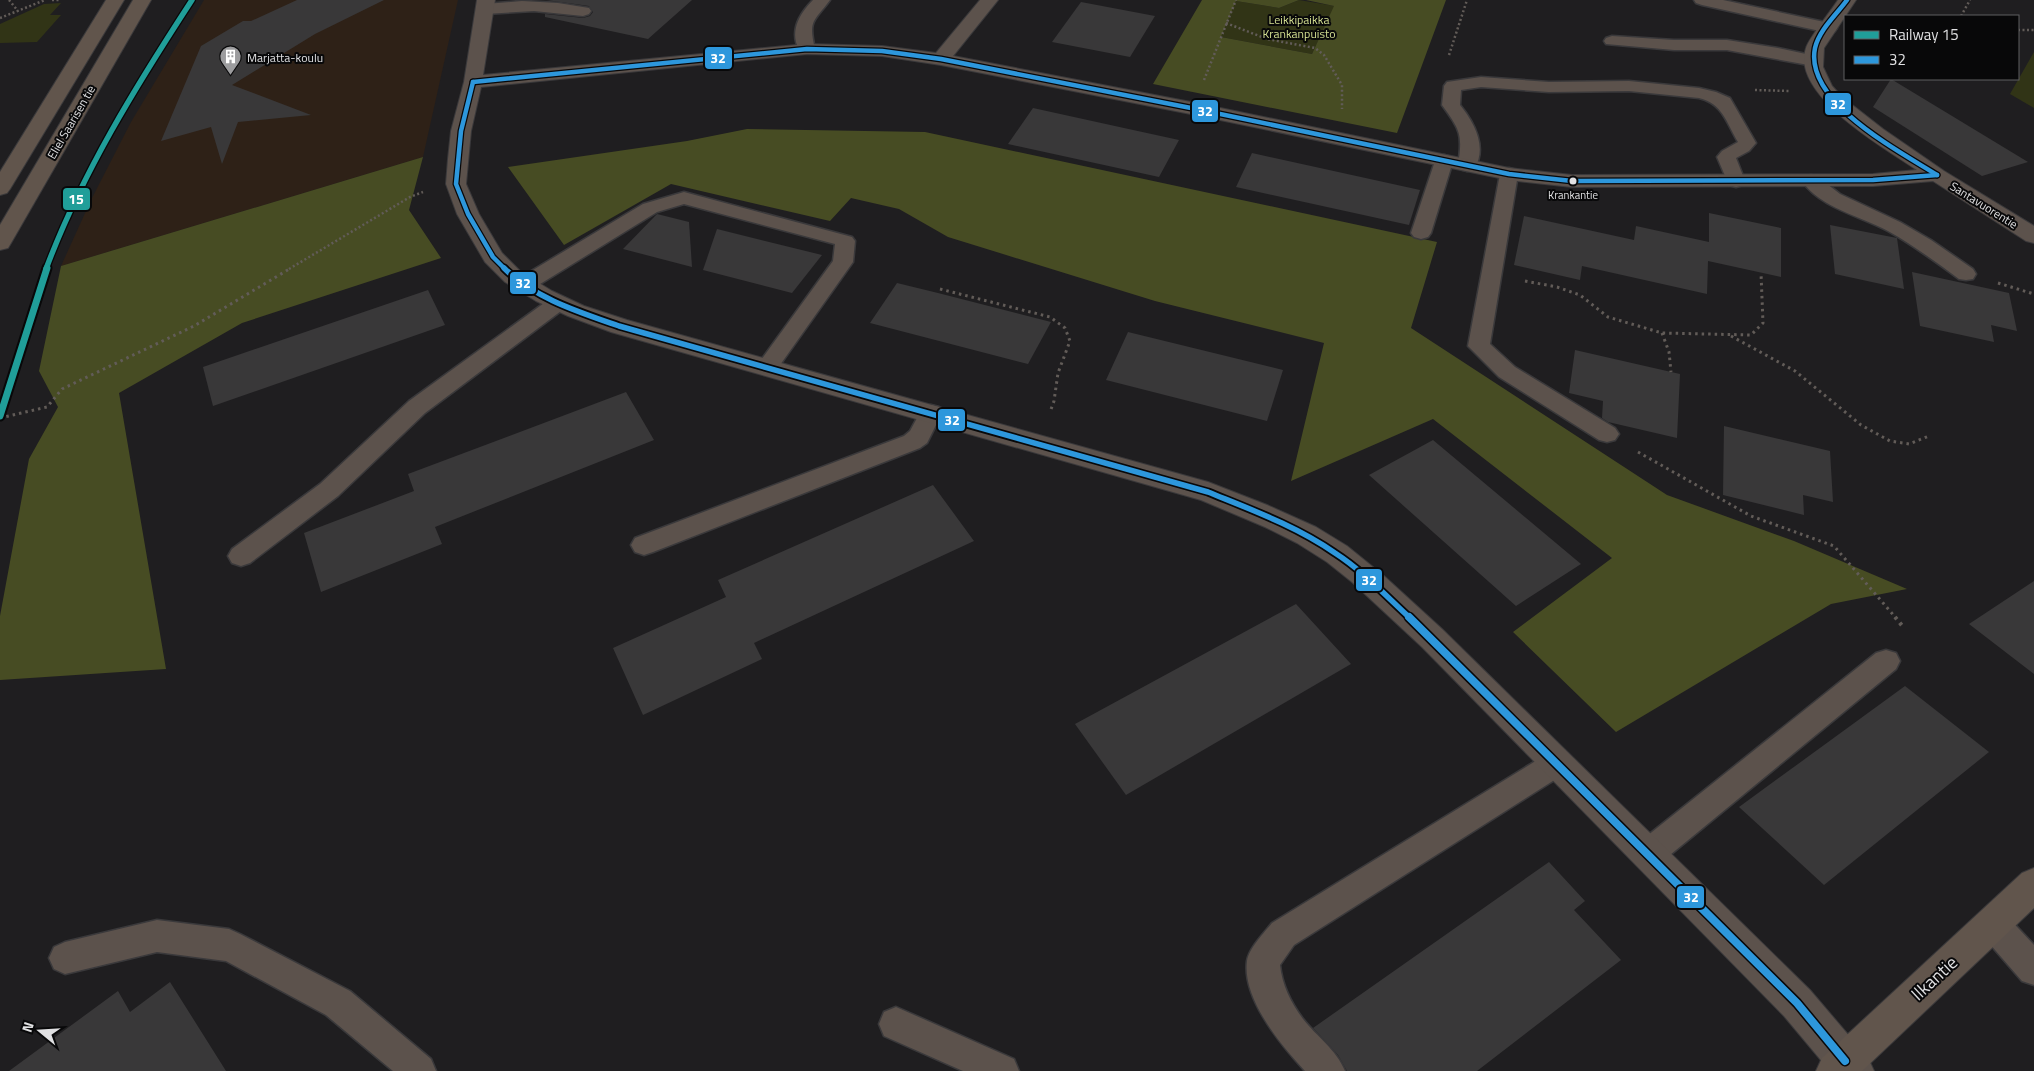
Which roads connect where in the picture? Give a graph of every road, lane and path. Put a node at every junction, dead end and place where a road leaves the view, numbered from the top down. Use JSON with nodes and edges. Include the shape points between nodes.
{"nodes":[{"id":1,"x":9,"y":0,"type":"edge"},
{"id":2,"x":44,"y":0,"type":"edge"},
{"id":3,"x":52,"y":0,"type":"edge"},
{"id":4,"x":59,"y":0,"type":"edge"},
{"id":5,"x":115,"y":0,"type":"edge"},
{"id":6,"x":142,"y":0,"type":"edge"},
{"id":7,"x":822,"y":0,"type":"edge"},
{"id":8,"x":989,"y":0,"type":"edge"},
{"id":9,"x":1236,"y":0,"type":"edge"},
{"id":10,"x":1467,"y":0,"type":"edge"},
{"id":11,"x":1702,"y":0,"type":"edge"},
{"id":12,"x":1847,"y":0,"type":"edge"},
{"id":13,"x":1970,"y":0,"type":"edge"},
{"id":14,"x":485,"y":5,"type":"edge"},
{"id":15,"x":18,"y":11,"type":"junction"},
{"id":16,"x":583,"y":11,"type":"dead end"},
{"id":17,"x":1962,"y":15,"type":"edge"},
{"id":18,"x":0,"y":18,"type":"edge"},
{"id":19,"x":1226,"y":23,"type":"junction"},
{"id":20,"x":1829,"y":28,"type":"junction"},
{"id":21,"x":2019,"y":30,"type":"edge"},
{"id":22,"x":2034,"y":30,"type":"edge"},
{"id":23,"x":1612,"y":41,"type":"dead end"},
{"id":24,"x":807,"y":49,"type":"junction"},
{"id":25,"x":1448,"y":58,"type":"dead end"},
{"id":26,"x":941,"y":59,"type":"junction"},
{"id":27,"x":1814,"y":61,"type":"junction"},
{"id":28,"x":473,"y":82,"type":"junction"},
{"id":29,"x":1791,"y":92,"type":"dead end"},
{"id":30,"x":1716,"y":97,"type":"junction"},
{"id":31,"x":1196,"y":109,"type":"junction"},
{"id":32,"x":1340,"y":139,"type":"junction"},
{"id":33,"x":1444,"y":160,"type":"junction"},
{"id":34,"x":1467,"y":165,"type":"junction"},
{"id":35,"x":1510,"y":174,"type":"junction"},
{"id":36,"x":1937,"y":175,"type":"junction"},
{"id":37,"x":1736,"y":181,"type":"junction"},
{"id":38,"x":1811,"y":181,"type":"junction"},
{"id":39,"x":0,"y":189,"type":"edge"},
{"id":40,"x":410,"y":197,"type":"dead end"},
{"id":41,"x":1421,"y":232,"type":"dead end"},
{"id":42,"x":2034,"y":236,"type":"edge"},
{"id":43,"x":0,"y":243,"type":"edge"},
{"id":44,"x":1761,"y":273,"type":"dead end"},
{"id":45,"x":1492,"y":274,"type":"junction"},
{"id":46,"x":1966,"y":274,"type":"joint"},
{"id":47,"x":525,"y":284,"type":"junction"},
{"id":48,"x":940,"y":289,"type":"dead end"},
{"id":49,"x":2034,"y":294,"type":"edge"},
{"id":50,"x":558,"y":302,"type":"junction"},
{"id":51,"x":1662,"y":333,"type":"junction"},
{"id":52,"x":1730,"y":336,"type":"junction"},
{"id":53,"x":767,"y":368,"type":"junction"},
{"id":54,"x":1671,"y":372,"type":"dead end"},
{"id":55,"x":1054,"y":401,"type":"dead end"},
{"id":56,"x":930,"y":413,"type":"junction"},
{"id":57,"x":0,"y":418,"type":"edge"},
{"id":58,"x":1607,"y":434,"type":"joint"},
{"id":59,"x":1929,"y":436,"type":"dead end"},
{"id":60,"x":644,"y":545,"type":"dead end"},
{"id":61,"x":242,"y":556,"type":"dead end"},
{"id":62,"x":1905,"y":629,"type":"dead end"},
{"id":63,"x":1886,"y":661,"type":"dead end"},
{"id":64,"x":1557,"y":764,"type":"junction"},
{"id":65,"x":1648,"y":854,"type":"junction"},
{"id":66,"x":2034,"y":885,"type":"edge"},
{"id":67,"x":1993,"y":924,"type":"junction"},
{"id":68,"x":65,"y":958,"type":"dead end"},
{"id":69,"x":2034,"y":969,"type":"edge"},
{"id":70,"x":896,"y":1024,"type":"dead end"},
{"id":71,"x":1845,"y":1068,"type":"edge"},
{"id":72,"x":419,"y":1071,"type":"edge"},
{"id":73,"x":1002,"y":1071,"type":"edge"},
{"id":74,"x":1328,"y":1071,"type":"edge"}],
"edges":[{"from":1,"to":15,"type":"path"},
{"from":2,"to":15,"type":"path"},
{"from":3,"to":4,"type":"path"},
{"from":5,"to":39,"type":"main road","name":"Eliel Saarisen tie"},
{"from":6,"to":43,"type":"main road","name":"Eliel Saarisen tie"},
{"from":7,"to":24,"type":"lane","via":[[805,18],[803,28]]},
{"from":8,"to":26,"type":"street"},
{"from":9,"to":19,"type":"path"},
{"from":10,"to":25,"type":"path"},
{"from":11,"to":20,"type":"lane"},
{"from":12,"to":20,"type":"street"},
{"from":13,"to":17,"type":"path"},
{"from":14,"to":16,"type":"lane","via":[[558,6]]},
{"from":14,"to":28,"type":"street"},
{"from":15,"to":18,"type":"path"},
{"from":19,"to":31,"type":"path"},
{"from":19,"to":32,"type":"path","via":[[1268,39],[1315,48],[1324,55],[1342,85]]},
{"from":20,"to":27,"type":"street","via":[[1815,48]]},
{"from":21,"to":22,"type":"path"},
{"from":23,"to":27,"type":"lane","via":[[1727,45]]},
{"from":24,"to":26,"type":"street","via":[[882,51]]},
{"from":24,"to":28,"type":"street"},
{"from":26,"to":31,"type":"street"},
{"from":27,"to":36,"type":"street","name":"Santavuorentie","via":[[1823,88],[1835,102]]},
{"from":28,"to":47,"type":"street","via":[[461,131],[456,184],[468,214],[493,256],[513,277]]},
{"from":29,"to":30,"type":"path","via":[[1749,90]]},
{"from":30,"to":34,"type":"lane","via":[[1629,86],[1481,82],[1453,86],[1452,105],[1462,119],[1471,142]]},
{"from":30,"to":37,"type":"lane","via":[[1724,102],[1746,143],[1744,148],[1732,151],[1726,157]]},
{"from":31,"to":32,"type":"street"},
{"from":32,"to":33,"type":"street"},
{"from":33,"to":34,"type":"street"},
{"from":33,"to":41,"type":"lane"},
{"from":34,"to":35,"type":"street"},
{"from":35,"to":37,"type":"street","via":[[1572,181]]},
{"from":35,"to":45,"type":"lane"},
{"from":36,"to":38,"type":"street"},
{"from":36,"to":42,"type":"street","name":"Santavuorentie"},
{"from":37,"to":38,"type":"street"},
{"from":38,"to":46,"type":"lane","via":[[1832,198],[1894,226],[1924,244]]},
{"from":40,"to":57,"type":"path","via":[[194,326],[62,390],[47,407]]},
{"from":44,"to":52,"type":"path","via":[[1763,323],[1751,335]]},
{"from":45,"to":51,"type":"path","via":[[1557,287],[1580,295],[1608,317]]},
{"from":45,"to":58,"type":"lane","via":[[1479,346],[1507,372]]},
{"from":46,"to":49,"type":"path"},
{"from":47,"to":50,"type":"street"},
{"from":47,"to":53,"type":"lane","via":[[650,208],[684,198],[846,241],[843,262]]},
{"from":48,"to":55,"type":"path","via":[[1050,317],[1066,328],[1070,341],[1058,373]]},
{"from":50,"to":53,"type":"street","via":[[619,326]]},
{"from":50,"to":61,"type":"lane","via":[[417,407],[329,490]]},
{"from":51,"to":52,"type":"path"},
{"from":51,"to":54,"type":"path","via":[[1669,352]]},
{"from":52,"to":59,"type":"path","via":[[1795,370],[1860,425],[1890,441],[1909,444]]},
{"from":53,"to":56,"type":"street"},
{"from":56,"to":60,"type":"lane","via":[[919,437],[912,442]]},
{"from":56,"to":64,"type":"street","via":[[1208,492],[1300,532],[1336,554],[1370,581],[1432,638]]},
{"from":58,"to":62,"type":"path","via":[[1751,516],[1834,546]]},
{"from":63,"to":65,"type":"lane"},
{"from":64,"to":65,"type":"street"},
{"from":64,"to":74,"type":"lane","via":[[1283,934],[1263,961],[1266,987],[1291,1031]]},
{"from":65,"to":71,"type":"street","via":[[1797,1003]]},
{"from":66,"to":67,"type":"main road","name":"Ilkantie"},
{"from":67,"to":69,"type":"lane"},
{"from":67,"to":71,"type":"main road","name":"Ilkantie"},
{"from":68,"to":72,"type":"lane","via":[[157,936],[230,945],[338,1002]]},
{"from":70,"to":73,"type":"lane"}]}
